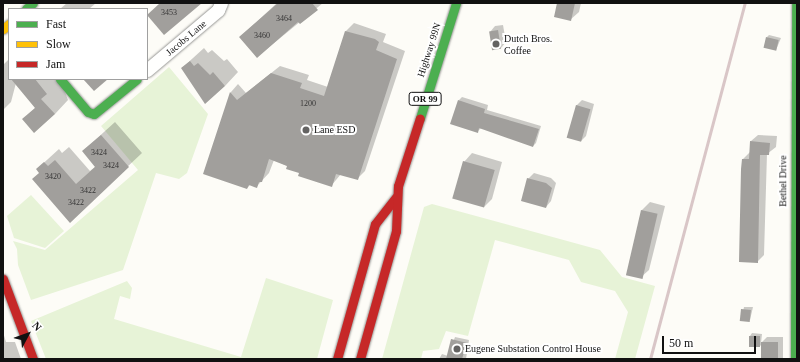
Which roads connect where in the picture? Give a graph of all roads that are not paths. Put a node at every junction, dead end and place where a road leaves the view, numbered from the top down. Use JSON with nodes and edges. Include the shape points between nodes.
{"nodes":[{"id":1,"x":220,"y":3,"type":"edge"},
{"id":2,"x":456,"y":3,"type":"edge"},
{"id":3,"x":796,"y":3,"type":"edge"},
{"id":4,"x":148,"y":69,"type":"edge"},
{"id":5,"x":61,"y":80,"type":"edge"},
{"id":6,"x":136,"y":80,"type":"edge"},
{"id":7,"x":396,"y":197,"type":"junction"},
{"id":8,"x":3,"y":279,"type":"edge"},
{"id":9,"x":33,"y":359,"type":"edge"},
{"id":10,"x":337,"y":359,"type":"edge"},
{"id":11,"x":360,"y":359,"type":"edge"},
{"id":12,"x":795,"y":359,"type":"edge"}],
"edges":[{"from":1,"to":4,"type":"street","name":"Jacobs Lane","via":[[218,10]]},
{"from":2,"to":7,"type":"street","name":"Highway 99N","number":"OR 99"},
{"from":3,"to":12,"type":"street","name":"Bethel Drive"},
{"from":5,"to":6,"type":"street","via":[[88,112],[94,114]]},
{"from":7,"to":10,"type":"street","name":"Highway 99N","number":"OR 99","via":[[375,224]]},
{"from":7,"to":11,"type":"street","name":"Highway 99N","number":"OR 99","via":[[396,231]]},
{"from":8,"to":9,"type":"street"}]}
